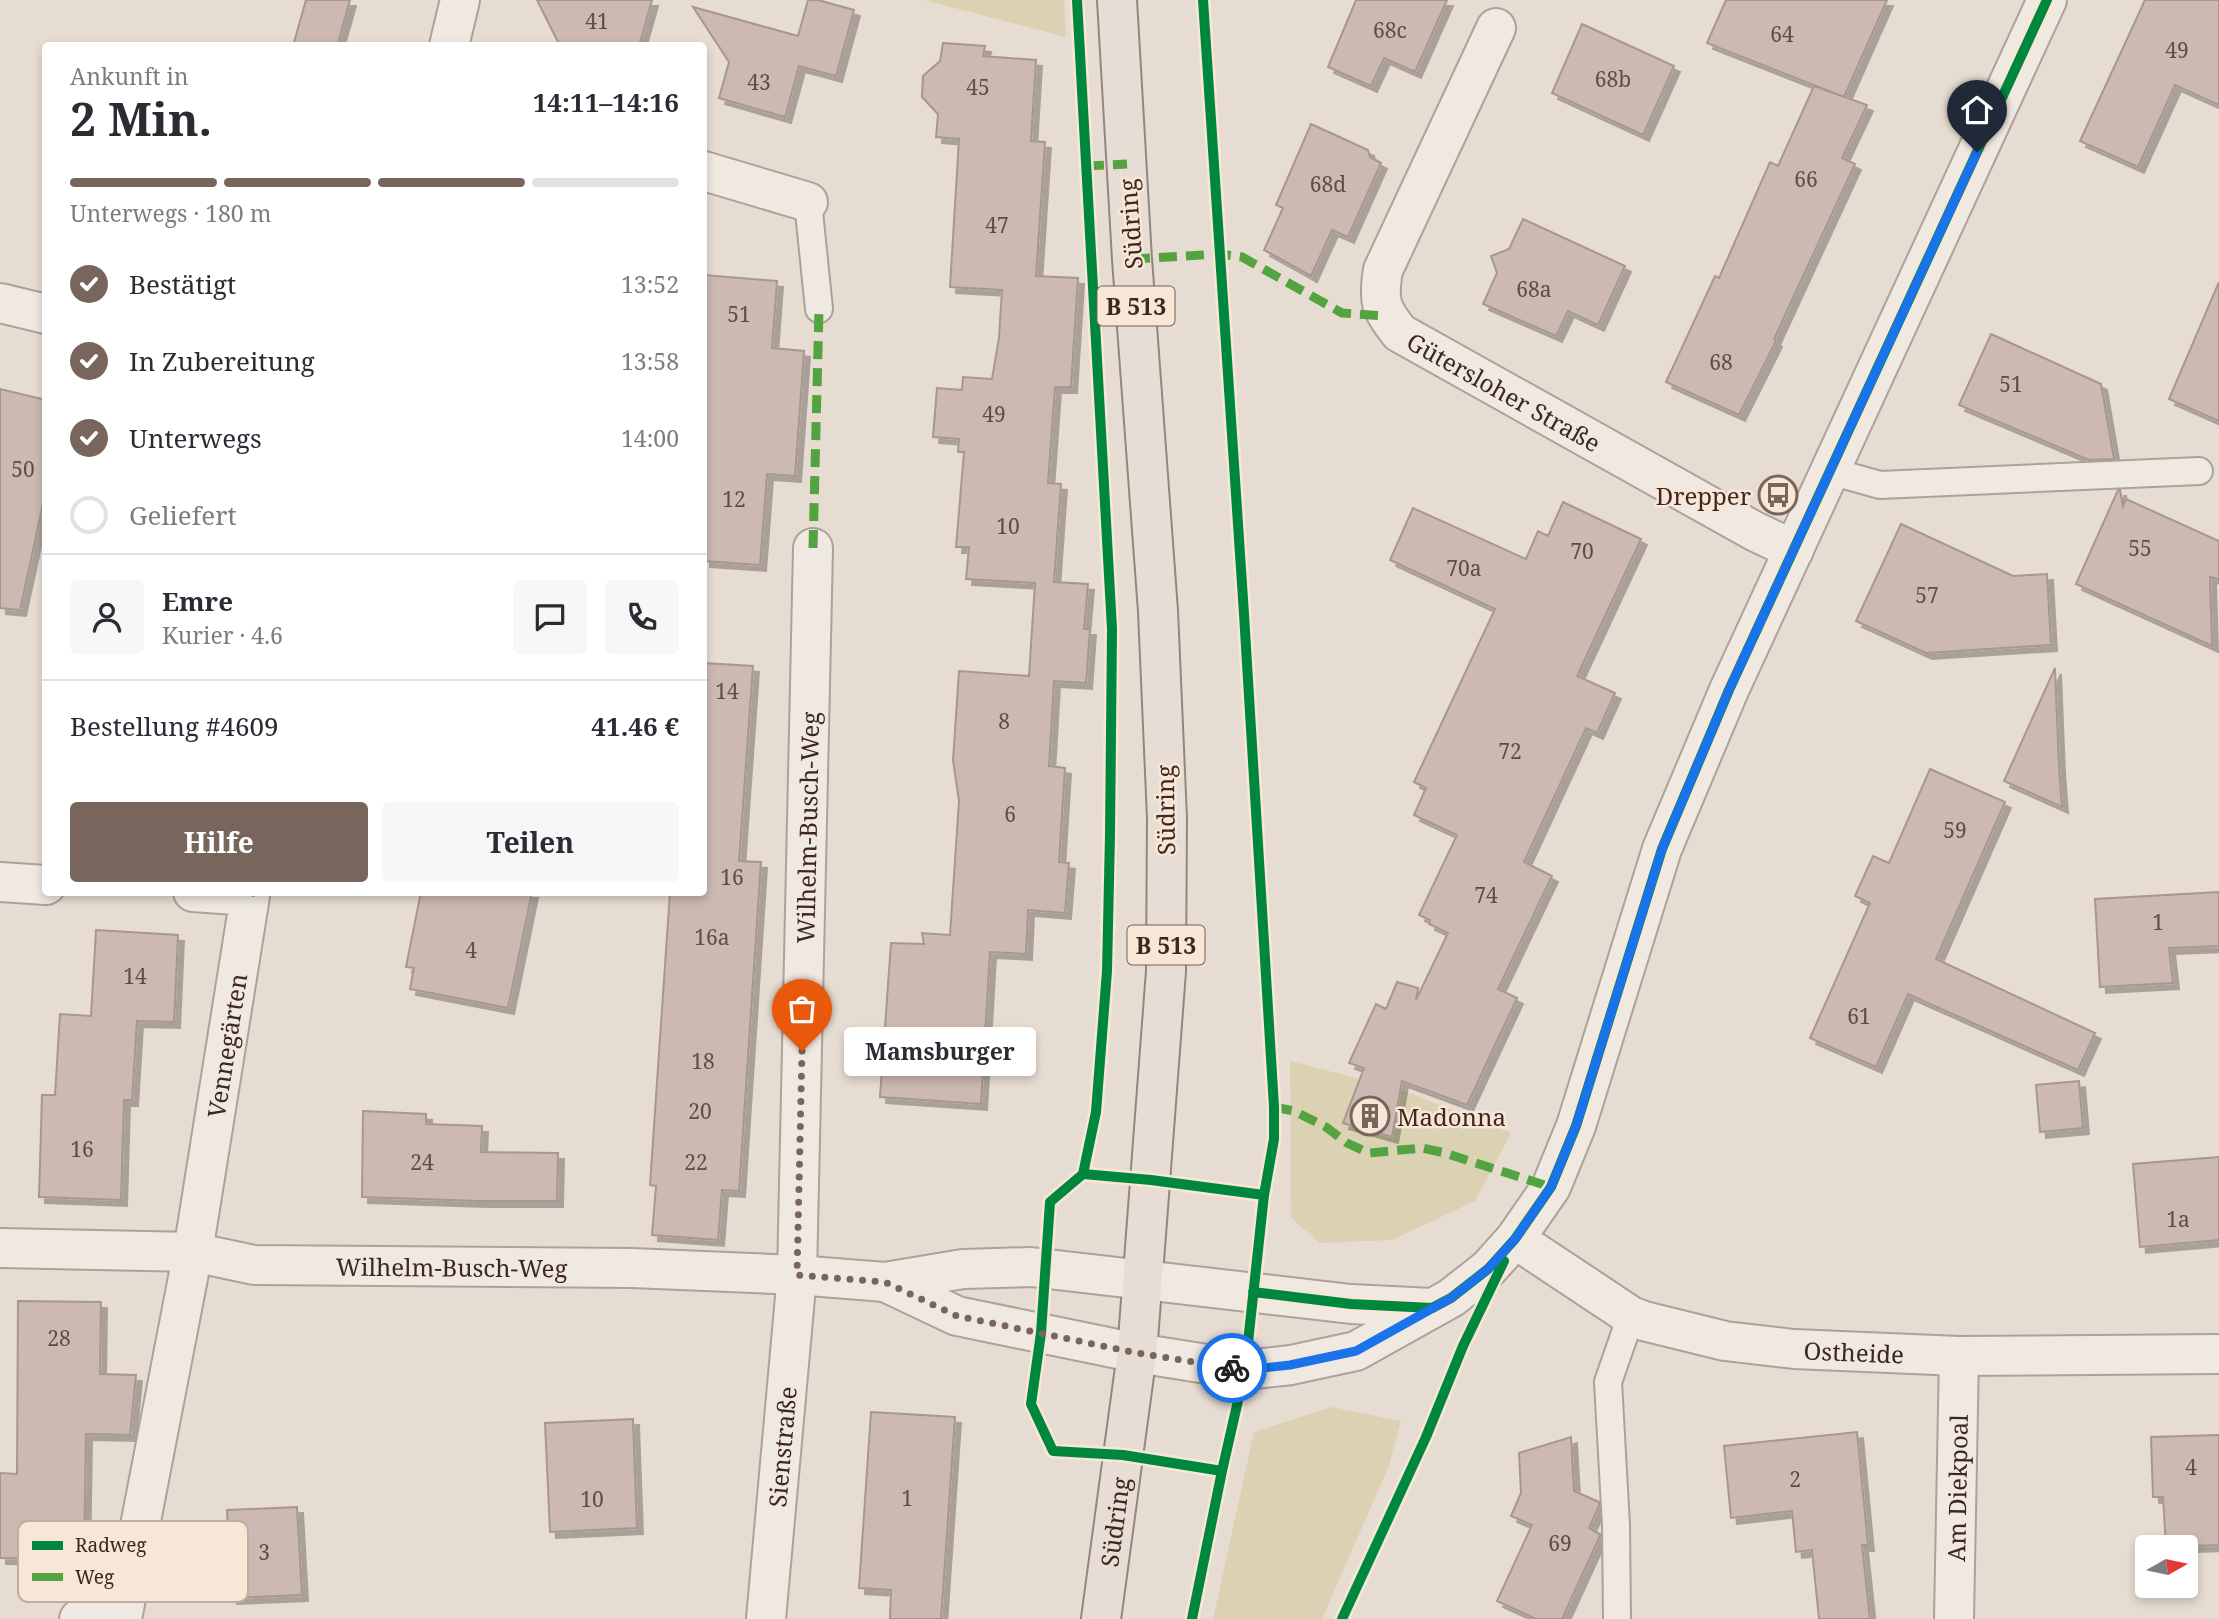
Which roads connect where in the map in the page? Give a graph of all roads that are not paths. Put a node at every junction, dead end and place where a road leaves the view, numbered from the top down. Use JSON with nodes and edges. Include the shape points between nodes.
{"nodes":[{"id":1,"x":460,"y":0,"type":"edge"},
{"id":2,"x":1117,"y":0,"type":"edge"},
{"id":3,"x":2047,"y":0,"type":"edge"},
{"id":4,"x":1496,"y":28,"type":"dead end"},
{"id":5,"x":450,"y":42,"type":"edge"},
{"id":6,"x":707,"y":172,"type":"edge"},
{"id":7,"x":807,"y":202,"type":"joint"},
{"id":8,"x":0,"y":303,"type":"edge"},
{"id":9,"x":819,"y":309,"type":"dead end"},
{"id":10,"x":42,"y":313,"type":"edge"},
{"id":11,"x":1830,"y":471,"type":"junction"},
{"id":12,"x":2199,"y":471,"type":"dead end"},
{"id":13,"x":813,"y":548,"type":"dead end"},
{"id":14,"x":1794,"y":550,"type":"junction"},
{"id":15,"x":0,"y":882,"type":"edge"},
{"id":16,"x":42,"y":885,"type":"edge"},
{"id":17,"x":250,"y":896,"type":"edge"},
{"id":18,"x":1515,"y":1239,"type":"junction"},
{"id":19,"x":0,"y":1248,"type":"edge"},
{"id":20,"x":193,"y":1252,"type":"junction"},
{"id":21,"x":797,"y":1275,"type":"junction"},
{"id":22,"x":1144,"y":1279,"type":"junction"},
{"id":23,"x":885,"y":1282,"type":"junction"},
{"id":24,"x":1432,"y":1307,"type":"junction"},
{"id":25,"x":1630,"y":1316,"type":"junction"},
{"id":26,"x":1137,"y":1353,"type":"junction"},
{"id":27,"x":2219,"y":1354,"type":"edge"},
{"id":28,"x":1959,"y":1356,"type":"junction"},
{"id":29,"x":141,"y":1521,"type":"edge"},
{"id":30,"x":79,"y":1619,"type":"edge"},
{"id":31,"x":122,"y":1619,"type":"edge"},
{"id":32,"x":766,"y":1619,"type":"edge"},
{"id":33,"x":1101,"y":1619,"type":"edge"},
{"id":34,"x":1617,"y":1619,"type":"edge"},
{"id":35,"x":1954,"y":1619,"type":"edge"}],
"edges":[{"from":1,"to":5,"type":"street"},
{"from":2,"to":22,"type":"main road","name":"Südring","number":"B 513","via":[[1158,611],[1167,818],[1166,971]]},
{"from":3,"to":11,"type":"street"},
{"from":4,"to":14,"type":"street","name":"Gütersloher Straße","via":[[1383,270],[1379,293],[1386,316],[1400,333]]},
{"from":6,"to":7,"type":"street"},
{"from":7,"to":9,"type":"lane"},
{"from":8,"to":10,"type":"street"},
{"from":11,"to":12,"type":"lane","via":[[1880,485]]},
{"from":11,"to":14,"type":"street"},
{"from":13,"to":21,"type":"street","name":"Wilhelm-Busch-Weg"},
{"from":14,"to":18,"type":"street","via":[[1662,849],[1576,1126],[1551,1187]]},
{"from":15,"to":16,"type":"street"},
{"from":17,"to":20,"type":"street","name":"Vennegärten"},
{"from":18,"to":24,"type":"street","via":[[1488,1269]]},
{"from":18,"to":25,"type":"street","name":"Ostheide"},
{"from":19,"to":20,"type":"street"},
{"from":20,"to":21,"type":"street","name":"Wilhelm-Busch-Weg","via":[[254,1265],[632,1268]]},
{"from":20,"to":29,"type":"street","name":"Vennegärten"},
{"from":21,"to":23,"type":"street","name":"Wilhelm-Busch-Weg"},
{"from":21,"to":32,"type":"street","name":"Sienstraße"},
{"from":22,"to":23,"type":"street","name":"Wilhelm-Busch-Weg","via":[[1031,1267],[963,1269]]},
{"from":22,"to":24,"type":"street","via":[[1351,1304]]},
{"from":22,"to":26,"type":"main road","name":"Südring","number":"B 513"},
{"from":23,"to":26,"type":"street","name":"Wilhelm-Busch-Weg","via":[[957,1316]]},
{"from":24,"to":26,"type":"street","via":[[1356,1351],[1290,1365],[1245,1370]]},
{"from":25,"to":28,"type":"street","name":"Ostheide","via":[[1725,1341],[1794,1349]]},
{"from":25,"to":34,"type":"lane","via":[[1608,1382]]},
{"from":26,"to":33,"type":"main road","name":"Südring","number":"B 513"},
{"from":27,"to":28,"type":"street","name":"Ostheide"},
{"from":28,"to":35,"type":"street","name":"Am Diekpoal"},
{"from":30,"to":31,"type":"street","name":"Vennegärten"}]}
